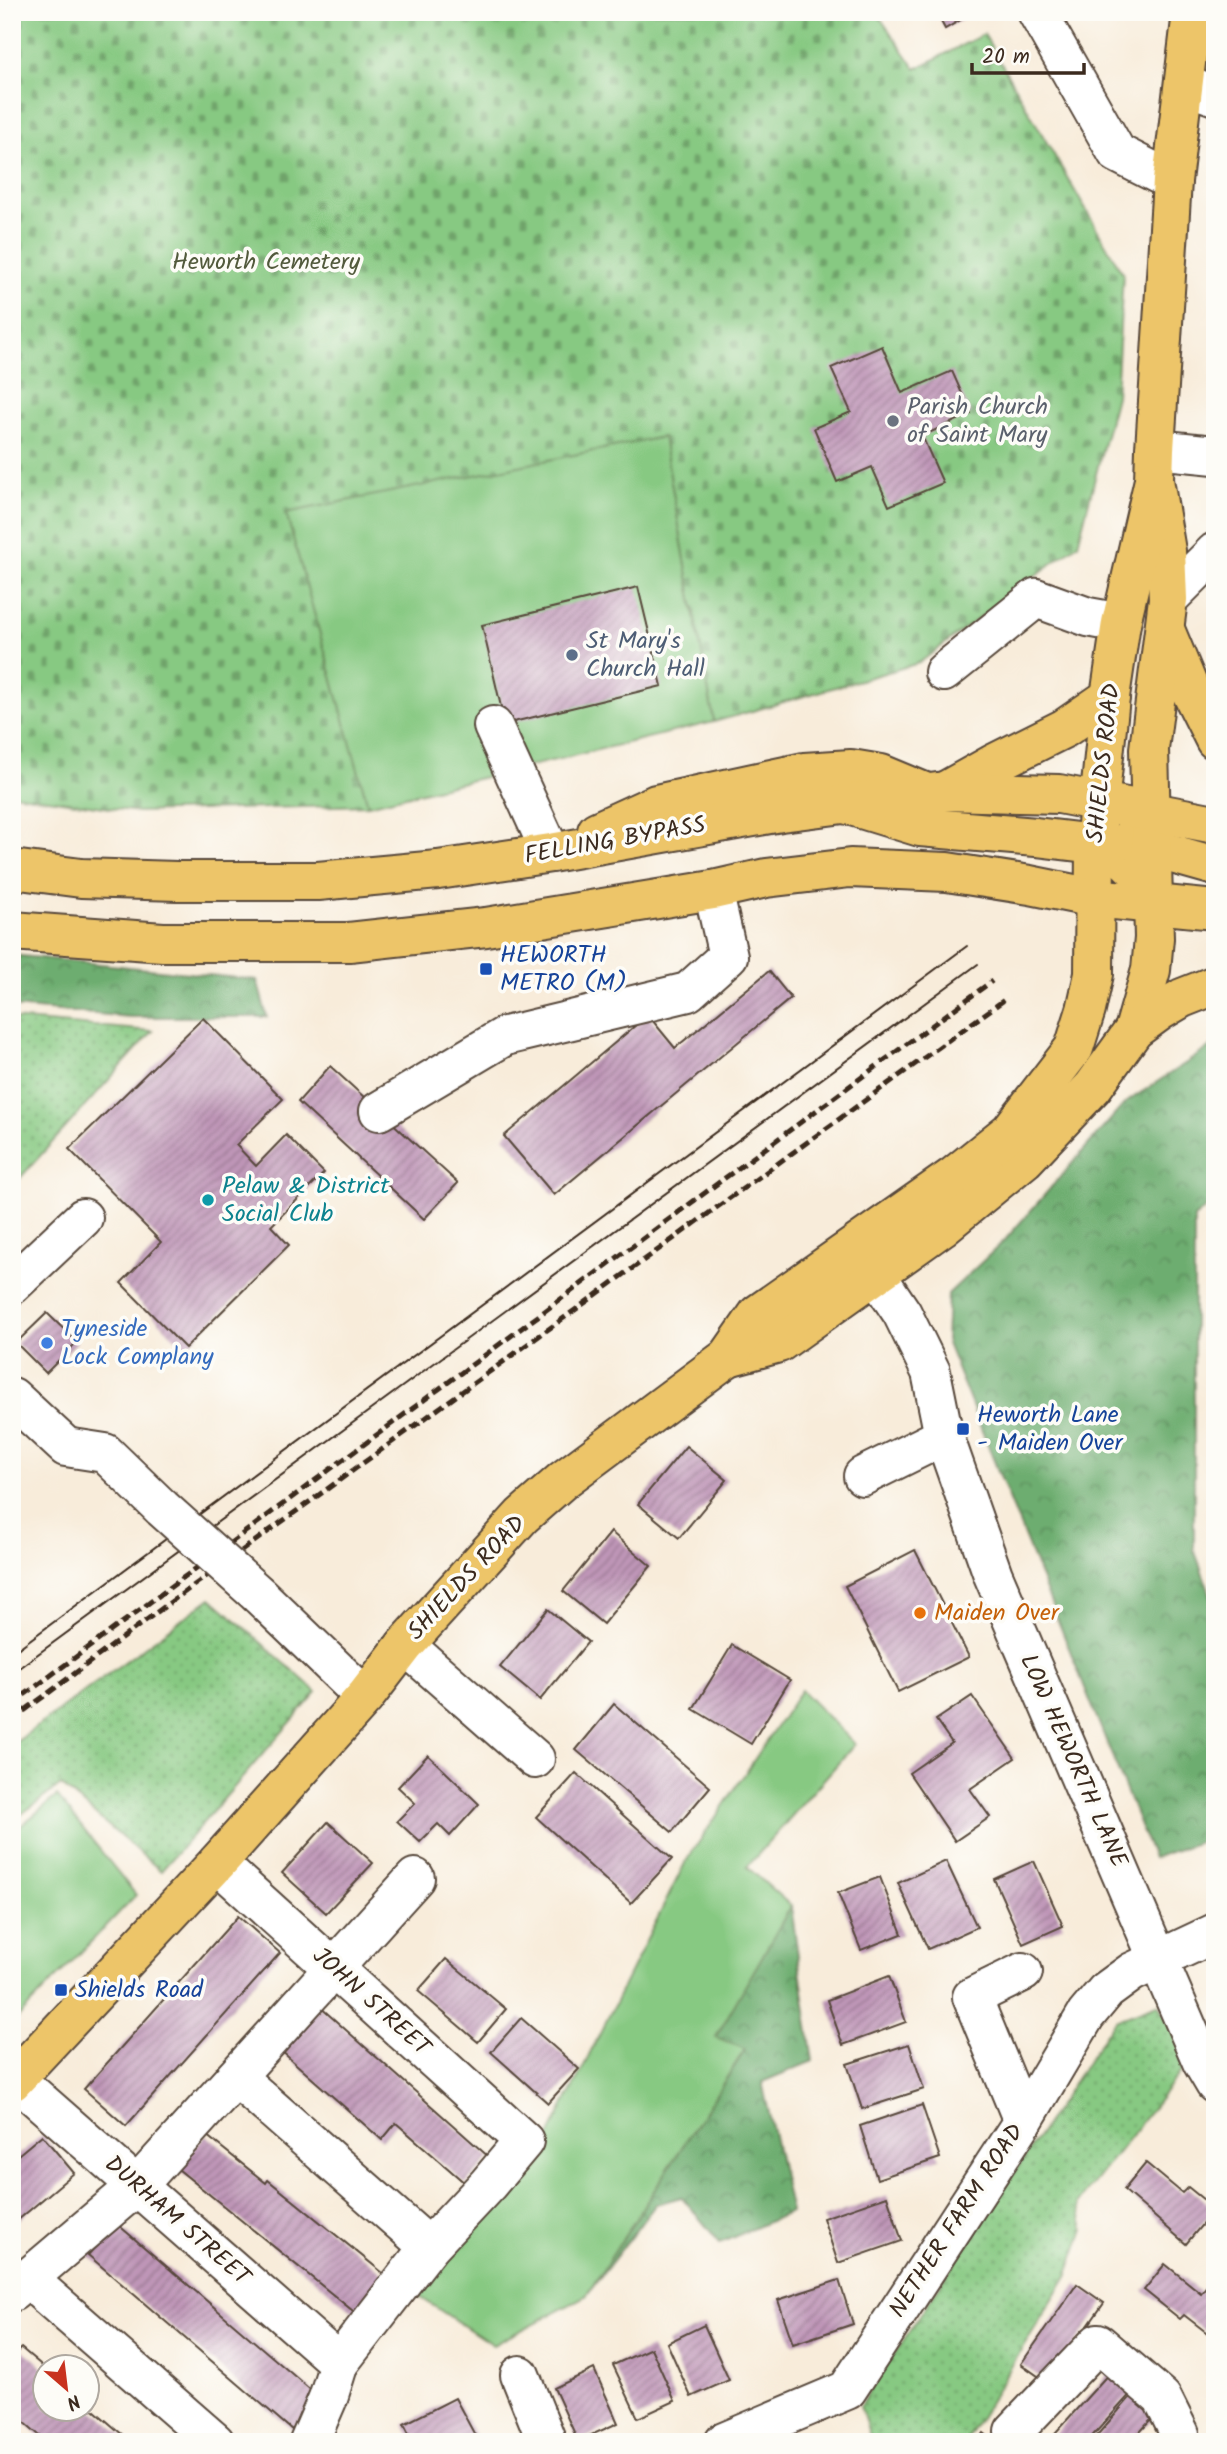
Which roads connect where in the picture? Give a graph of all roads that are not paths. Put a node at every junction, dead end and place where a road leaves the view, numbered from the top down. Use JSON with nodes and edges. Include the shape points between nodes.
{"nodes":[{"id":1,"x":1037,"y":12,"type":"edge"},
{"id":2,"x":1192,"y":12,"type":"edge"},
{"id":3,"x":1215,"y":19,"type":"edge"},
{"id":4,"x":1204,"y":92,"type":"edge"},
{"id":5,"x":1177,"y":143,"type":"junction"},
{"id":6,"x":1172,"y":181,"type":"junction"},
{"id":7,"x":1215,"y":455,"type":"edge"},
{"id":8,"x":1154,"y":465,"type":"junction"},
{"id":9,"x":1215,"y":552,"type":"edge"},
{"id":10,"x":1167,"y":615,"type":"junction"},
{"id":11,"x":1121,"y":623,"type":"junction"},
{"id":12,"x":944,"y":672,"type":"dead end"},
{"id":13,"x":1110,"y":697,"type":"junction"},
{"id":14,"x":493,"y":726,"type":"dead end"},
{"id":15,"x":1215,"y":740,"type":"edge"},
{"id":16,"x":935,"y":792,"type":"junction"},
{"id":17,"x":1100,"y":802,"type":"junction"},
{"id":18,"x":845,"y":804,"type":"junction"},
{"id":19,"x":1215,"y":824,"type":"edge"},
{"id":20,"x":1150,"y":830,"type":"junction"},
{"id":21,"x":1095,"y":844,"type":"junction"},
{"id":22,"x":551,"y":853,"type":"junction"},
{"id":23,"x":1215,"y":866,"type":"edge"},
{"id":24,"x":12,"y":869,"type":"edge"},
{"id":25,"x":713,"y":890,"type":"junction"},
{"id":26,"x":1094,"y":898,"type":"junction"},
{"id":27,"x":1153,"y":903,"type":"junction"},
{"id":28,"x":1215,"y":910,"type":"edge"},
{"id":29,"x":12,"y":931,"type":"edge"},
{"id":30,"x":1215,"y":985,"type":"edge"},
{"id":31,"x":1134,"y":1030,"type":"junction"},
{"id":32,"x":379,"y":1111,"type":"dead end"},
{"id":33,"x":83,"y":1218,"type":"dead end"},
{"id":34,"x":867,"y":1260,"type":"junction"},
{"id":35,"x":12,"y":1285,"type":"edge"},
{"id":36,"x":12,"y":1397,"type":"edge"},
{"id":37,"x":944,"y":1436,"type":"junction"},
{"id":38,"x":863,"y":1476,"type":"dead end"},
{"id":39,"x":405,"y":1645,"type":"junction"},
{"id":40,"x":365,"y":1697,"type":"junction"},
{"id":41,"x":535,"y":1759,"type":"dead end"},
{"id":42,"x":217,"y":1863,"type":"junction"},
{"id":43,"x":415,"y":1878,"type":"dead end"},
{"id":44,"x":1215,"y":1933,"type":"edge"},
{"id":45,"x":1159,"y":1959,"type":"junction"},
{"id":46,"x":334,"y":1969,"type":"junction"},
{"id":47,"x":1023,"y":1972,"type":"dead end"},
{"id":48,"x":236,"y":2077,"type":"junction"},
{"id":49,"x":14,"y":2081,"type":"edge"},
{"id":50,"x":1215,"y":2084,"type":"edge"},
{"id":51,"x":1023,"y":2121,"type":"junction"},
{"id":52,"x":137,"y":2186,"type":"junction"},
{"id":53,"x":429,"y":2247,"type":"junction"},
{"id":54,"x":20,"y":2286,"type":"edge"},
{"id":55,"x":339,"y":2363,"type":"junction"},
{"id":56,"x":520,"y":2375,"type":"dead end"},
{"id":57,"x":1014,"y":2431,"type":"dead end"},
{"id":58,"x":215,"y":2442,"type":"edge"},
{"id":59,"x":309,"y":2442,"type":"edge"},
{"id":60,"x":547,"y":2442,"type":"edge"},
{"id":61,"x":723,"y":2442,"type":"edge"},
{"id":62,"x":1177,"y":2442,"type":"edge"}],
"edges":[{"from":1,"to":6,"type":"street","via":[[1117,152]]},
{"from":2,"to":5,"type":"main road","name":"SHIELDS ROAD"},
{"from":3,"to":4,"type":"main road","name":"SHIELDS ROAD"},
{"from":4,"to":5,"type":"main road","name":"SHIELDS ROAD"},
{"from":5,"to":6,"type":"main road","name":"SHIELDS ROAD"},
{"from":6,"to":8,"type":"main road","name":"SHIELDS ROAD"},
{"from":7,"to":8,"type":"street"},
{"from":8,"to":10,"type":"main road","name":"SHIELDS ROAD","via":[[1166,551]]},
{"from":8,"to":11,"type":"main road","name":"SHIELDS ROAD"},
{"from":9,"to":10,"type":"street"},
{"from":10,"to":15,"type":"main road","via":[[1191,692]]},
{"from":10,"to":20,"type":"main road","name":"SHIELDS ROAD","via":[[1149,749]]},
{"from":11,"to":12,"type":"street","via":[[1088,617],[1036,597]]},
{"from":11,"to":13,"type":"main road","name":"SHIELDS ROAD"},
{"from":13,"to":16,"type":"main road","via":[[1065,728]]},
{"from":13,"to":17,"type":"main road","name":"SHIELDS ROAD"},
{"from":14,"to":22,"type":"street"},
{"from":16,"to":17,"type":"main road","name":"FELLING BYPASS","via":[[1059,794]]},
{"from":16,"to":18,"type":"main road","name":"FELLING BYPASS"},
{"from":16,"to":22,"type":"main road","via":[[851,769],[804,772],[656,804]]},
{"from":17,"to":20,"type":"main road","name":"FELLING BYPASS"},
{"from":17,"to":21,"type":"main road","name":"SHIELDS ROAD"},
{"from":18,"to":21,"type":"main road","via":[[920,827]]},
{"from":18,"to":22,"type":"main road","name":"FELLING BYPASS"},
{"from":19,"to":20,"type":"main road","name":"FELLING BYPASS"},
{"from":20,"to":23,"type":"main road"},
{"from":20,"to":27,"type":"main road","name":"SHIELDS ROAD"},
{"from":21,"to":26,"type":"main road","name":"SHIELDS ROAD"},
{"from":21,"to":27,"type":"main road","via":[[1130,862]]},
{"from":22,"to":24,"type":"main road","name":"FELLING BYPASS","via":[[318,881],[81,878]]},
{"from":25,"to":26,"type":"main road","via":[[850,868],[947,872]]},
{"from":25,"to":29,"type":"main road","via":[[485,927],[349,942],[163,943]]},
{"from":25,"to":32,"type":"street","via":[[728,956],[688,992],[505,1036]]},
{"from":26,"to":27,"type":"main road"},
{"from":26,"to":34,"type":"main road","name":"SHIELDS ROAD","via":[[1094,974],[1074,1048],[1010,1131],[954,1176]]},
{"from":27,"to":28,"type":"main road"},
{"from":27,"to":31,"type":"main road","name":"SHIELDS ROAD","via":[[1151,970]]},
{"from":30,"to":31,"type":"main road","via":[[1160,1011]]},
{"from":31,"to":34,"type":"main road","via":[[1093,1087],[1025,1159],[969,1206]]},
{"from":33,"to":35,"type":"street"},
{"from":34,"to":37,"type":"street","name":"LOW HEWORTH LANE","via":[[902,1313],[931,1372]]},
{"from":34,"to":39,"type":"main road","name":"SHIELDS ROAD","via":[[758,1314],[728,1357],[522,1516]]},
{"from":36,"to":40,"type":"street","bridge":true,"via":[[66,1447],[105,1452]]},
{"from":37,"to":38,"type":"street"},
{"from":37,"to":45,"type":"street","name":"LOW HEWORTH LANE","via":[[993,1575]]},
{"from":39,"to":40,"type":"main road","name":"SHIELDS ROAD"},
{"from":39,"to":41,"type":"street"},
{"from":40,"to":42,"type":"main road","name":"SHIELDS ROAD"},
{"from":42,"to":46,"type":"street","name":"JOHN STREET"},
{"from":42,"to":49,"type":"main road","name":"SHIELDS ROAD"},
{"from":43,"to":46,"type":"street"},
{"from":44,"to":45,"type":"street","name":"NETHER FARM ROAD"},
{"from":45,"to":50,"type":"street","name":"LOW HEWORTH LANE"},
{"from":45,"to":51,"type":"street","name":"NETHER FARM ROAD","via":[[1106,1991],[1086,2015]]},
{"from":46,"to":48,"type":"street"},
{"from":46,"to":53,"type":"street","name":"JOHN STREET","via":[[524,2141]]},
{"from":47,"to":51,"type":"street","via":[[972,1997]]},
{"from":48,"to":52,"type":"street"},
{"from":48,"to":53,"type":"street"},
{"from":49,"to":52,"type":"street","name":"DURHAM STREET"},
{"from":51,"to":61,"type":"street","name":"NETHER FARM ROAD","via":[[847,2390]]},
{"from":52,"to":54,"type":"street"},
{"from":52,"to":55,"type":"street","name":"DURHAM STREET"},
{"from":53,"to":55,"type":"street"},
{"from":54,"to":58,"type":"street"},
{"from":55,"to":59,"type":"street"},
{"from":56,"to":60,"type":"street"},
{"from":57,"to":62,"type":"street","via":[[1098,2343],[1163,2398],[1180,2434]]}]}
